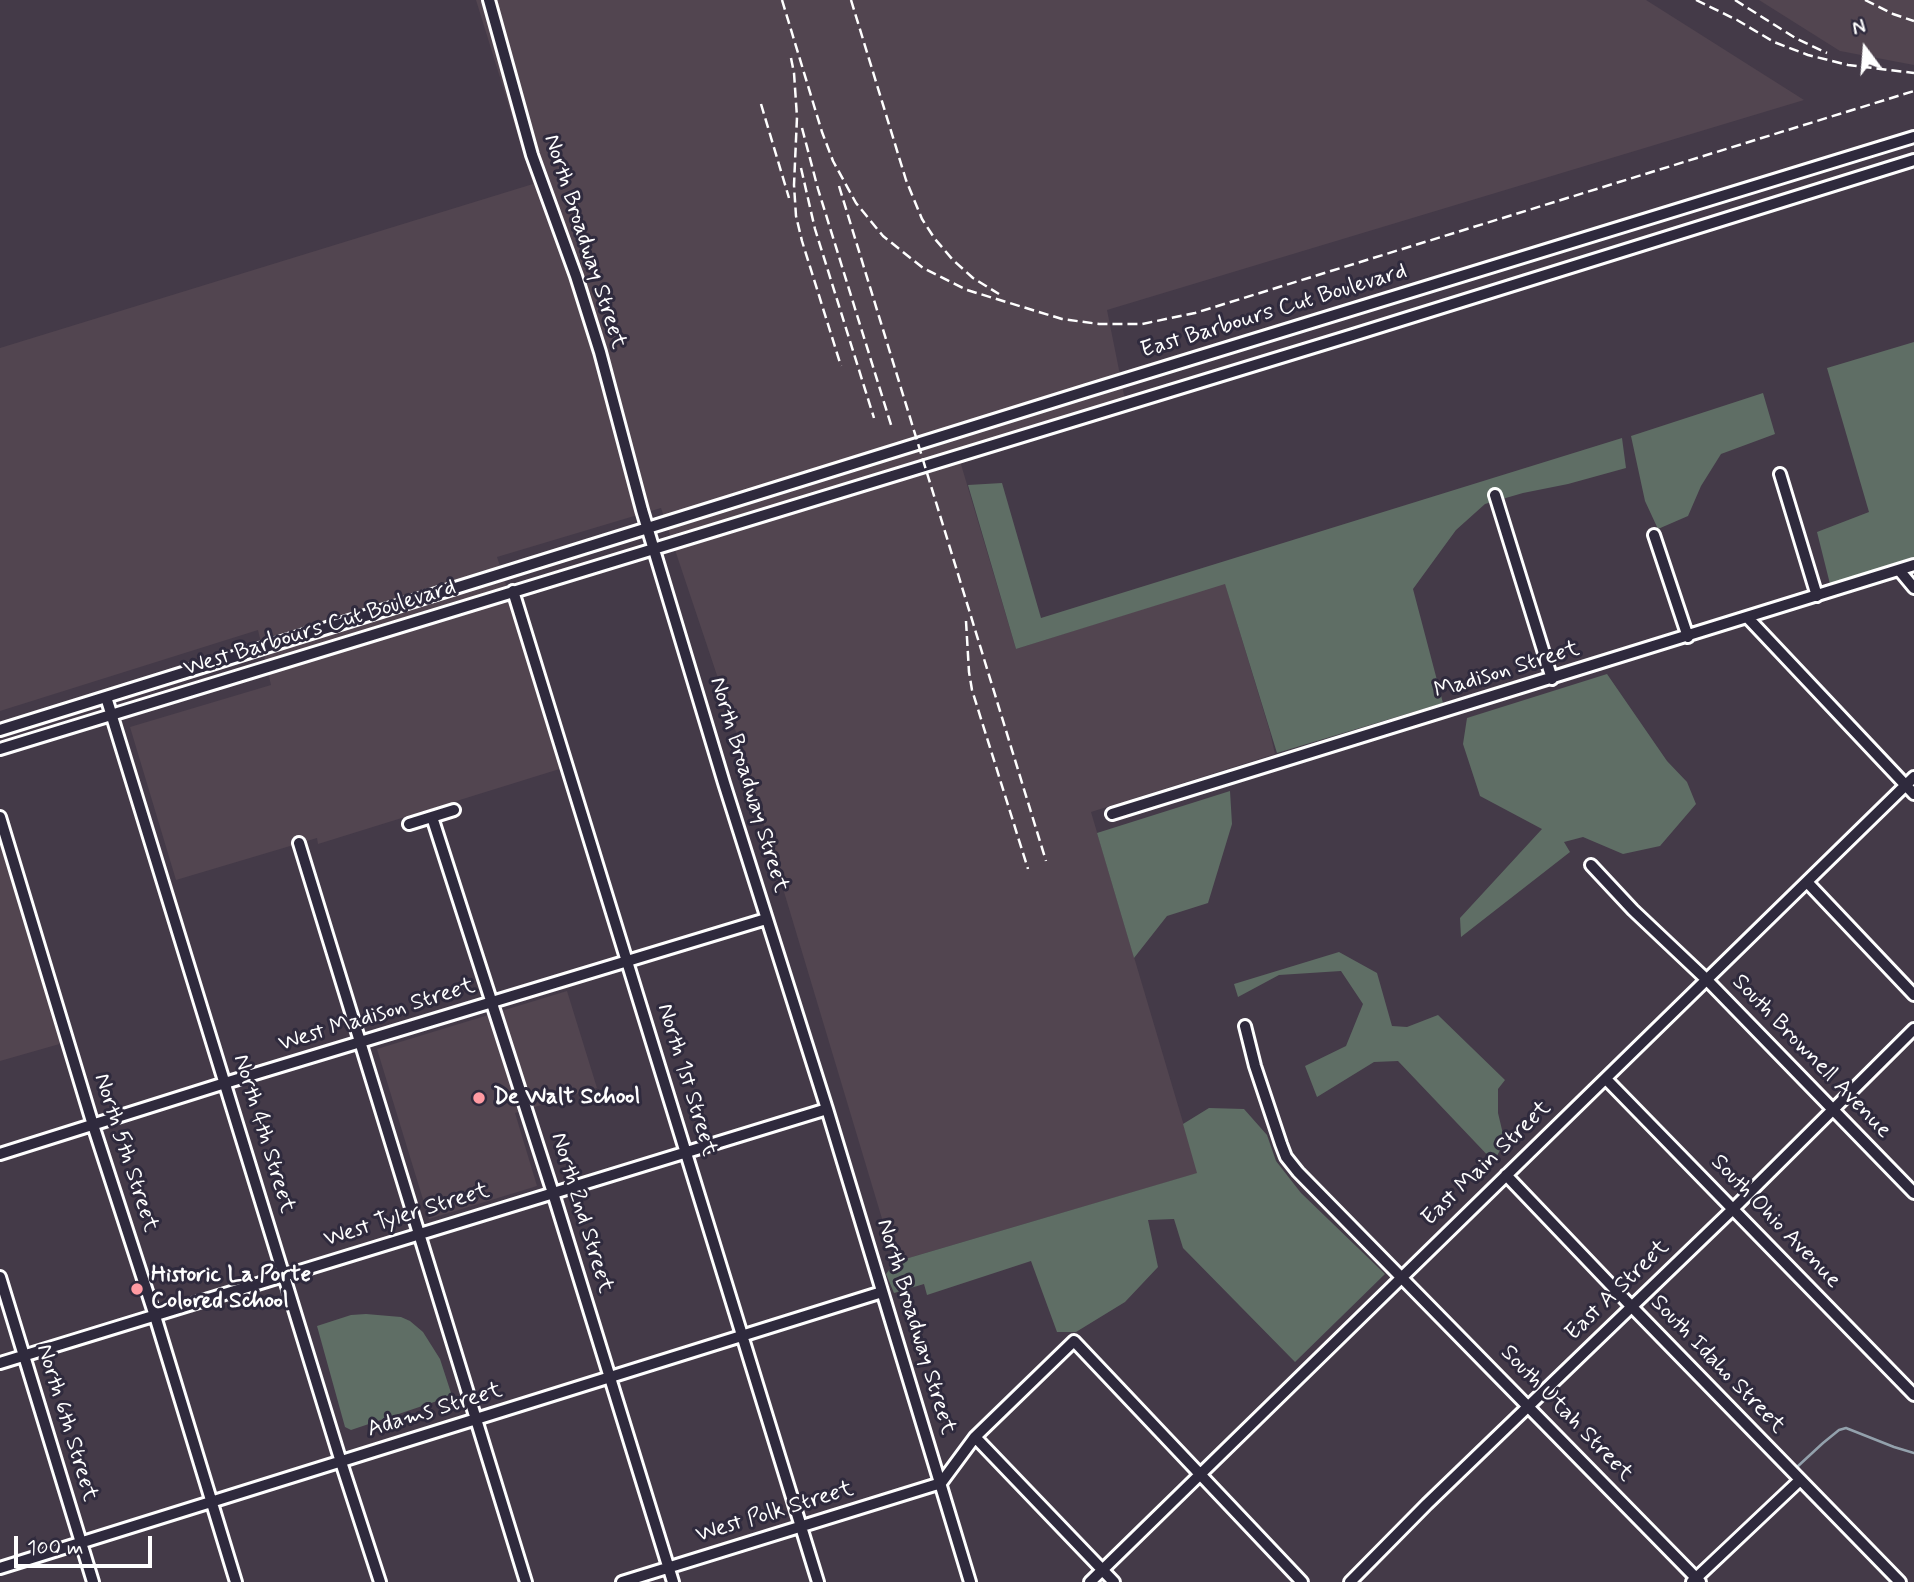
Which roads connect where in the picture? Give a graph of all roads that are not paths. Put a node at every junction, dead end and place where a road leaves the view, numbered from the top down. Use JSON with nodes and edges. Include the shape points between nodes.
{"nodes":[{"id":1,"x":489,"y":0,"type":"edge"},
{"id":2,"x":1914,"y":137,"type":"edge"},
{"id":3,"x":1914,"y":160,"type":"edge"},
{"id":4,"x":1698,"y":203,"type":"junction"},
{"id":5,"x":1706,"y":225,"type":"junction"},
{"id":6,"x":1546,"y":251,"type":"junction"},
{"id":7,"x":1553,"y":272,"type":"junction"},
{"id":8,"x":1346,"y":312,"type":"junction"},
{"id":9,"x":1353,"y":335,"type":"junction"},
{"id":10,"x":1087,"y":391,"type":"junction"},
{"id":11,"x":1095,"y":413,"type":"junction"},
{"id":12,"x":874,"y":457,"type":"junction"},
{"id":13,"x":1780,"y":474,"type":"dead end"},
{"id":14,"x":881,"y":479,"type":"junction"},
{"id":15,"x":1495,"y":495,"type":"dead end"},
{"id":16,"x":647,"y":528,"type":"junction"},
{"id":17,"x":1654,"y":535,"type":"dead end"},
{"id":18,"x":653,"y":548,"type":"junction"},
{"id":19,"x":1914,"y":565,"type":"edge"},
{"id":20,"x":1899,"y":570,"type":"junction"},
{"id":21,"x":1914,"y":588,"type":"edge"},
{"id":22,"x":513,"y":591,"type":"junction"},
{"id":23,"x":1817,"y":596,"type":"junction"},
{"id":24,"x":1748,"y":618,"type":"junction"},
{"id":25,"x":330,"y":627,"type":"junction"},
{"id":26,"x":1688,"y":636,"type":"junction"},
{"id":27,"x":335,"y":647,"type":"junction"},
{"id":28,"x":244,"y":654,"type":"junction"},
{"id":29,"x":250,"y":673,"type":"junction"},
{"id":30,"x":1552,"y":679,"type":"junction"},
{"id":31,"x":106,"y":697,"type":"junction"},
{"id":32,"x":112,"y":715,"type":"junction"},
{"id":33,"x":0,"y":730,"type":"edge"},
{"id":34,"x":0,"y":749,"type":"edge"},
{"id":35,"x":1911,"y":786,"type":"edge"},
{"id":36,"x":454,"y":810,"type":"dead end"},
{"id":37,"x":1112,"y":814,"type":"dead end"},
{"id":38,"x":0,"y":817,"type":"edge"},
{"id":39,"x":432,"y":817,"type":"junction"},
{"id":40,"x":409,"y":824,"type":"dead end"},
{"id":41,"x":299,"y":843,"type":"dead end"},
{"id":42,"x":1591,"y":865,"type":"dead end"},
{"id":43,"x":1807,"y":882,"type":"junction"},
{"id":44,"x":766,"y":919,"type":"junction"},
{"id":45,"x":627,"y":961,"type":"junction"},
{"id":46,"x":1707,"y":980,"type":"junction"},
{"id":47,"x":1914,"y":995,"type":"edge"},
{"id":48,"x":492,"y":1003,"type":"junction"},
{"id":49,"x":1245,"y":1026,"type":"dead end"},
{"id":50,"x":1914,"y":1029,"type":"edge"},
{"id":51,"x":361,"y":1043,"type":"junction"},
{"id":52,"x":1606,"y":1079,"type":"junction"},
{"id":53,"x":225,"y":1083,"type":"junction"},
{"id":54,"x":827,"y":1109,"type":"junction"},
{"id":55,"x":1833,"y":1110,"type":"junction"},
{"id":56,"x":93,"y":1125,"type":"junction"},
{"id":57,"x":687,"y":1152,"type":"junction"},
{"id":58,"x":0,"y":1154,"type":"edge"},
{"id":59,"x":1506,"y":1175,"type":"junction"},
{"id":60,"x":553,"y":1193,"type":"junction"},
{"id":61,"x":1914,"y":1193,"type":"edge"},
{"id":62,"x":1733,"y":1209,"type":"junction"},
{"id":63,"x":419,"y":1234,"type":"junction"},
{"id":64,"x":0,"y":1276,"type":"edge"},
{"id":65,"x":284,"y":1276,"type":"junction"},
{"id":66,"x":1401,"y":1277,"type":"junction"},
{"id":67,"x":882,"y":1292,"type":"junction"},
{"id":68,"x":1632,"y":1307,"type":"junction"},
{"id":69,"x":155,"y":1316,"type":"junction"},
{"id":70,"x":741,"y":1336,"type":"junction"},
{"id":71,"x":24,"y":1356,"type":"junction"},
{"id":72,"x":0,"y":1363,"type":"edge"},
{"id":73,"x":609,"y":1378,"type":"junction"},
{"id":74,"x":1914,"y":1395,"type":"edge"},
{"id":75,"x":1530,"y":1406,"type":"junction"},
{"id":76,"x":476,"y":1420,"type":"junction"},
{"id":77,"x":975,"y":1437,"type":"junction"},
{"id":78,"x":341,"y":1462,"type":"junction"},
{"id":79,"x":1200,"y":1474,"type":"junction"},
{"id":80,"x":1800,"y":1480,"type":"junction"},
{"id":81,"x":941,"y":1483,"type":"junction"},
{"id":82,"x":212,"y":1502,"type":"junction"},
{"id":83,"x":800,"y":1527,"type":"junction"},
{"id":84,"x":81,"y":1543,"type":"junction"},
{"id":85,"x":668,"y":1567,"type":"junction"},
{"id":86,"x":0,"y":1568,"type":"edge"},
{"id":87,"x":1102,"y":1570,"type":"junction"},
{"id":88,"x":1696,"y":1581,"type":"edge"},
{"id":89,"x":93,"y":1582,"type":"edge"},
{"id":90,"x":236,"y":1582,"type":"edge"},
{"id":91,"x":380,"y":1582,"type":"edge"},
{"id":92,"x":526,"y":1582,"type":"edge"},
{"id":93,"x":622,"y":1582,"type":"edge"},
{"id":94,"x":673,"y":1582,"type":"edge"},
{"id":95,"x":817,"y":1582,"type":"edge"},
{"id":96,"x":971,"y":1582,"type":"edge"},
{"id":97,"x":1090,"y":1582,"type":"edge"},
{"id":98,"x":1114,"y":1582,"type":"edge"},
{"id":99,"x":1302,"y":1582,"type":"edge"},
{"id":100,"x":1350,"y":1582,"type":"edge"},
{"id":101,"x":1900,"y":1582,"type":"edge"}],
"edges":[{"from":1,"to":16,"type":"street","name":"North Broadway Street","via":[[533,155],[600,352]]},
{"from":2,"to":4,"type":"street","name":"East Barbours Cut Boulevard"},
{"from":3,"to":5,"type":"street","name":"East Barbours Cut Boulevard"},
{"from":4,"to":5,"type":"street"},
{"from":4,"to":6,"type":"street","name":"East Barbours Cut Boulevard"},
{"from":5,"to":7,"type":"street","name":"East Barbours Cut Boulevard"},
{"from":6,"to":7,"type":"street"},
{"from":6,"to":8,"type":"street","name":"East Barbours Cut Boulevard"},
{"from":7,"to":9,"type":"street","name":"East Barbours Cut Boulevard"},
{"from":8,"to":9,"type":"street"},
{"from":8,"to":10,"type":"street","name":"East Barbours Cut Boulevard"},
{"from":9,"to":11,"type":"street","name":"East Barbours Cut Boulevard"},
{"from":10,"to":11,"type":"street"},
{"from":10,"to":12,"type":"street","name":"East Barbours Cut Boulevard"},
{"from":11,"to":14,"type":"street","name":"East Barbours Cut Boulevard"},
{"from":12,"to":14,"type":"street"},
{"from":12,"to":16,"type":"street","name":"East Barbours Cut Boulevard"},
{"from":13,"to":23,"type":"street"},
{"from":14,"to":18,"type":"street","name":"East Barbours Cut Boulevard"},
{"from":15,"to":30,"type":"street"},
{"from":16,"to":18,"type":"street","name":"North Broadway Street"},
{"from":16,"to":25,"type":"street","name":"West Barbours Cut Boulevard"},
{"from":17,"to":26,"type":"street"},
{"from":18,"to":22,"type":"street","name":"West Barbours Cut Boulevard"},
{"from":18,"to":44,"type":"street","name":"North Broadway Street"},
{"from":19,"to":20,"type":"street","name":"Madison Street"},
{"from":20,"to":21,"type":"street"},
{"from":20,"to":23,"type":"street","name":"Madison Street"},
{"from":22,"to":27,"type":"street","name":"West Barbours Cut Boulevard"},
{"from":22,"to":45,"type":"street","name":"North 1st Street"},
{"from":23,"to":24,"type":"street","name":"Madison Street"},
{"from":24,"to":26,"type":"street","name":"Madison Street"},
{"from":24,"to":35,"type":"street"},
{"from":25,"to":27,"type":"street"},
{"from":25,"to":28,"type":"street","name":"West Barbours Cut Boulevard"},
{"from":26,"to":30,"type":"street","name":"Madison Street"},
{"from":27,"to":29,"type":"street","name":"West Barbours Cut Boulevard"},
{"from":28,"to":29,"type":"street"},
{"from":28,"to":31,"type":"street","name":"West Barbours Cut Boulevard"},
{"from":29,"to":32,"type":"street","name":"West Barbours Cut Boulevard"},
{"from":30,"to":37,"type":"street","name":"Madison Street"},
{"from":31,"to":32,"type":"street","name":"North 4th Street"},
{"from":31,"to":33,"type":"street","name":"West Barbours Cut Boulevard"},
{"from":32,"to":34,"type":"street","name":"West Barbours Cut Boulevard"},
{"from":32,"to":53,"type":"street","name":"North 4th Street"},
{"from":35,"to":43,"type":"street","name":"East Main Street"},
{"from":36,"to":39,"type":"street"},
{"from":38,"to":56,"type":"street","name":"North 5th Street"},
{"from":39,"to":40,"type":"street"},
{"from":39,"to":48,"type":"street","name":"North 2nd Street"},
{"from":41,"to":51,"type":"street"},
{"from":42,"to":46,"type":"street","name":"South Brownell Avenue"},
{"from":43,"to":46,"type":"street","name":"East Main Street"},
{"from":43,"to":47,"type":"street"},
{"from":44,"to":45,"type":"street","name":"West Madison Street"},
{"from":44,"to":54,"type":"street","name":"North Broadway Street"},
{"from":45,"to":48,"type":"street","name":"West Madison Street"},
{"from":45,"to":57,"type":"street","name":"North 1st Street"},
{"from":46,"to":52,"type":"street","name":"East Main Street"},
{"from":46,"to":55,"type":"street","name":"South Brownell Avenue"},
{"from":48,"to":51,"type":"street","name":"West Madison Street"},
{"from":48,"to":60,"type":"street","name":"North 2nd Street"},
{"from":49,"to":66,"type":"street","name":"South Utah Street","via":[[1286,1157]]},
{"from":50,"to":55,"type":"street","name":"East A Street"},
{"from":51,"to":53,"type":"street","name":"West Madison Street"},
{"from":51,"to":63,"type":"street"},
{"from":52,"to":59,"type":"street","name":"East Main Street"},
{"from":52,"to":62,"type":"street","name":"South Ohio Avenue"},
{"from":53,"to":56,"type":"street","name":"West Madison Street"},
{"from":53,"to":65,"type":"street","name":"North 4th Street"},
{"from":54,"to":57,"type":"street","name":"West Tyler Street"},
{"from":54,"to":67,"type":"street","name":"North Broadway Street"},
{"from":55,"to":61,"type":"street","name":"South Brownell Avenue"},
{"from":55,"to":62,"type":"street","name":"East A Street"},
{"from":56,"to":58,"type":"street","name":"West Madison Street"},
{"from":56,"to":69,"type":"street","name":"North 5th Street"},
{"from":57,"to":60,"type":"street","name":"West Tyler Street"},
{"from":57,"to":70,"type":"street","name":"North 1st Street"},
{"from":59,"to":66,"type":"street","name":"East Main Street"},
{"from":59,"to":68,"type":"street","name":"South Idaho Street"},
{"from":60,"to":63,"type":"street","name":"West Tyler Street"},
{"from":60,"to":73,"type":"street","name":"North 2nd Street"},
{"from":62,"to":68,"type":"street","name":"East A Street"},
{"from":62,"to":74,"type":"street","name":"South Ohio Avenue"},
{"from":63,"to":65,"type":"street","name":"West Tyler Street"},
{"from":63,"to":76,"type":"street"},
{"from":64,"to":71,"type":"street","name":"North 6th Street"},
{"from":65,"to":69,"type":"street","name":"West Tyler Street"},
{"from":65,"to":78,"type":"street","name":"North 4th Street"},
{"from":66,"to":75,"type":"street","name":"South Utah Street"},
{"from":66,"to":79,"type":"street","name":"East Main Street"},
{"from":67,"to":70,"type":"street","name":"Adams Street"},
{"from":67,"to":81,"type":"street","name":"North Broadway Street"},
{"from":68,"to":75,"type":"street","name":"East A Street"},
{"from":68,"to":80,"type":"street","name":"South Idaho Street"},
{"from":69,"to":71,"type":"street","name":"West Tyler Street"},
{"from":69,"to":82,"type":"street","name":"North 5th Street"},
{"from":70,"to":73,"type":"street","name":"Adams Street"},
{"from":70,"to":83,"type":"street","name":"North 1st Street"},
{"from":71,"to":72,"type":"street","name":"West Tyler Street"},
{"from":71,"to":84,"type":"street","name":"North 6th Street"},
{"from":73,"to":76,"type":"street","name":"Adams Street"},
{"from":73,"to":85,"type":"street","name":"North 2nd Street"},
{"from":75,"to":88,"type":"street","name":"South Utah Street"},
{"from":75,"to":100,"type":"street","name":"East A Street"},
{"from":76,"to":78,"type":"street","name":"Adams Street"},
{"from":76,"to":92,"type":"street"},
{"from":77,"to":79,"type":"street","via":[[1074,1341]]},
{"from":77,"to":81,"type":"street"},
{"from":77,"to":87,"type":"street"},
{"from":78,"to":82,"type":"street","name":"Adams Street"},
{"from":78,"to":91,"type":"street","name":"North 4th Street"},
{"from":79,"to":87,"type":"street","name":"East Main Street"},
{"from":79,"to":99,"type":"street"},
{"from":80,"to":88,"type":"street"},
{"from":80,"to":101,"type":"street","name":"South Idaho Street"},
{"from":81,"to":83,"type":"street","name":"West Polk Street"},
{"from":81,"to":96,"type":"street","name":"North Broadway Street"},
{"from":82,"to":84,"type":"street","name":"Adams Street"},
{"from":82,"to":90,"type":"street","name":"North 5th Street"},
{"from":83,"to":85,"type":"street","name":"West Polk Street"},
{"from":83,"to":95,"type":"street","name":"North 1st Street"},
{"from":84,"to":86,"type":"street","name":"Adams Street"},
{"from":84,"to":89,"type":"street","name":"North 6th Street"},
{"from":85,"to":93,"type":"street","name":"West Polk Street"},
{"from":85,"to":94,"type":"street","name":"North 2nd Street"},
{"from":87,"to":97,"type":"street","name":"East Main Street"},
{"from":87,"to":98,"type":"street"}]}
